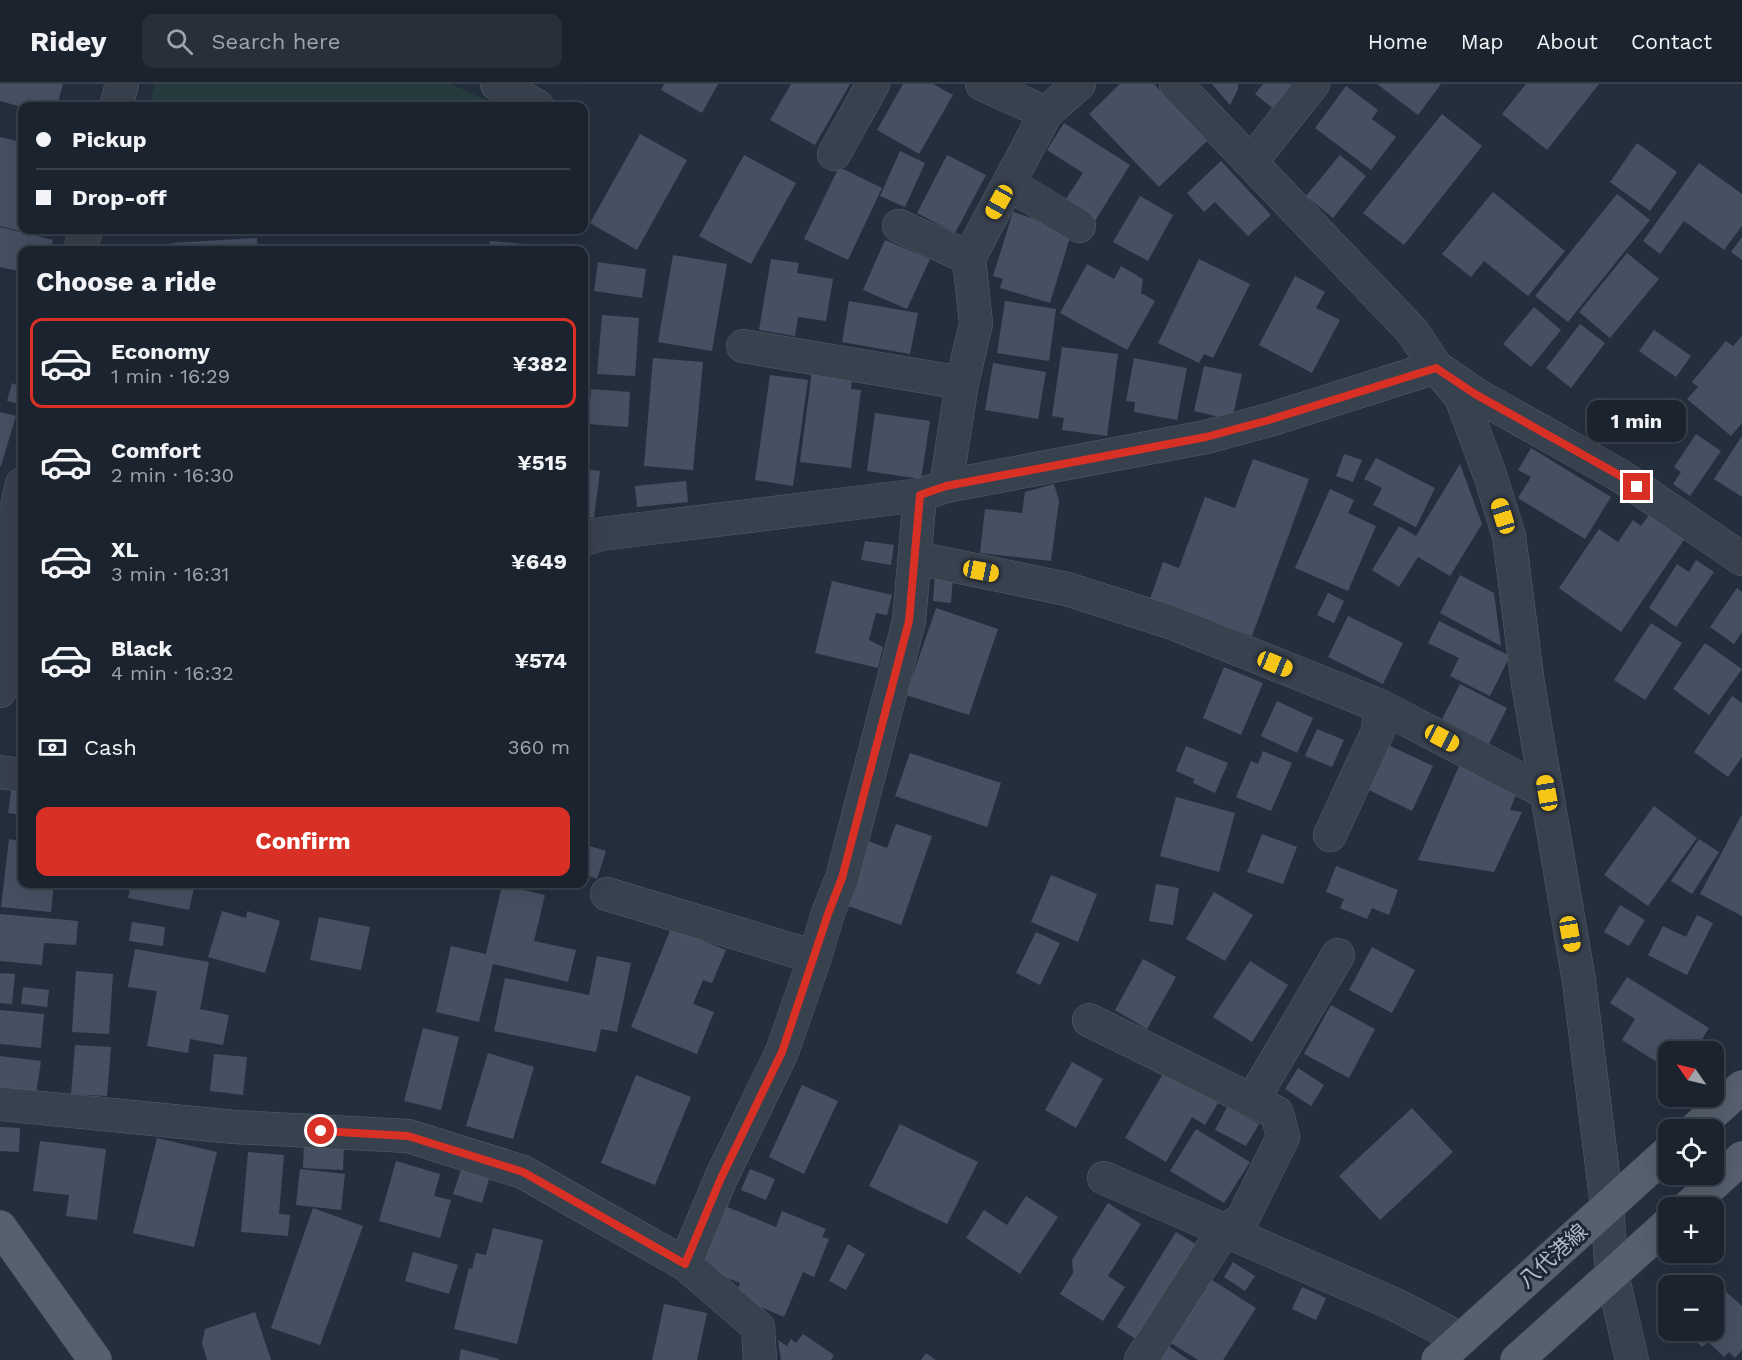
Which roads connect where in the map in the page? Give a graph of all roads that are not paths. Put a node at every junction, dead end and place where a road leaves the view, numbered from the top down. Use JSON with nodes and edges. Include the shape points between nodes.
{"nodes":[{"id":1,"x":122,"y":84,"type":"edge"},
{"id":2,"x":497,"y":84,"type":"edge"},
{"id":3,"x":873,"y":84,"type":"edge"},
{"id":4,"x":982,"y":84,"type":"edge"},
{"id":5,"x":1079,"y":84,"type":"edge"},
{"id":6,"x":1176,"y":84,"type":"edge"},
{"id":7,"x":1314,"y":84,"type":"edge"},
{"id":8,"x":117,"y":102,"type":"edge"},
{"id":9,"x":530,"y":102,"type":"edge"},
{"id":10,"x":1046,"y":113,"type":"junction"},
{"id":11,"x":834,"y":154,"type":"dead end"},
{"id":12,"x":1251,"y":162,"type":"junction"},
{"id":13,"x":1009,"y":184,"type":"junction"},
{"id":14,"x":899,"y":226,"type":"dead end"},
{"id":15,"x":1079,"y":226,"type":"dead end"},
{"id":16,"x":969,"y":258,"type":"junction"},
{"id":17,"x":743,"y":346,"type":"dead end"},
{"id":18,"x":1436,"y":368,"type":"junction"},
{"id":19,"x":962,"y":383,"type":"junction"},
{"id":20,"x":933,"y":490,"type":"junction"},
{"id":21,"x":18,"y":496,"type":"edge"},
{"id":22,"x":12,"y":515,"type":"edge"},
{"id":23,"x":588,"y":538,"type":"edge"},
{"id":24,"x":916,"y":558,"type":"junction"},
{"id":25,"x":1742,"y":559,"type":"edge"},
{"id":26,"x":0,"y":692,"type":"edge"},
{"id":27,"x":1380,"y":706,"type":"junction"},
{"id":28,"x":0,"y":772,"type":"edge"},
{"id":29,"x":18,"y":774,"type":"edge"},
{"id":30,"x":1547,"y":793,"type":"junction"},
{"id":31,"x":1330,"y":835,"type":"dead end"},
{"id":32,"x":607,"y":894,"type":"dead end"},
{"id":33,"x":1338,"y":955,"type":"dead end"},
{"id":34,"x":815,"y":957,"type":"junction"},
{"id":35,"x":1089,"y":1020,"type":"dead end"},
{"id":36,"x":1742,"y":1087,"type":"edge"},
{"id":37,"x":1252,"y":1101,"type":"junction"},
{"id":38,"x":0,"y":1104,"type":"edge"},
{"id":39,"x":1706,"y":1119,"type":"edge"},
{"id":40,"x":1742,"y":1158,"type":"edge"},
{"id":41,"x":1658,"y":1161,"type":"edge"},
{"id":42,"x":1104,"y":1178,"type":"dead end"},
{"id":43,"x":1699,"y":1197,"type":"edge"},
{"id":44,"x":1607,"y":1206,"type":"junction"},
{"id":45,"x":0,"y":1227,"type":"edge"},
{"id":46,"x":1224,"y":1230,"type":"junction"},
{"id":47,"x":1658,"y":1233,"type":"edge"},
{"id":48,"x":685,"y":1264,"type":"junction"},
{"id":49,"x":1612,"y":1274,"type":"junction"},
{"id":50,"x":1450,"y":1350,"type":"edge"},
{"id":51,"x":86,"y":1356,"type":"edge"},
{"id":52,"x":760,"y":1360,"type":"edge"},
{"id":53,"x":1141,"y":1360,"type":"edge"},
{"id":54,"x":1517,"y":1360,"type":"edge"},
{"id":55,"x":1632,"y":1360,"type":"edge"}],
"edges":[{"from":1,"to":8,"type":"street"},
{"from":2,"to":9,"type":"street"},
{"from":3,"to":11,"type":"street"},
{"from":4,"to":10,"type":"street"},
{"from":5,"to":10,"type":"street"},
{"from":6,"to":12,"type":"street"},
{"from":7,"to":12,"type":"street"},
{"from":10,"to":13,"type":"street"},
{"from":12,"to":18,"type":"street","via":[[1412,332]]},
{"from":13,"to":15,"type":"street"},
{"from":13,"to":16,"type":"street"},
{"from":14,"to":16,"type":"street"},
{"from":16,"to":19,"type":"street","via":[[976,324]]},
{"from":17,"to":19,"type":"street"},
{"from":18,"to":20,"type":"street","via":[[1206,437]]},
{"from":18,"to":25,"type":"street","via":[[1619,475]]},
{"from":18,"to":30,"type":"street","via":[[1461,397],[1509,536]]},
{"from":19,"to":20,"type":"street"},
{"from":20,"to":23,"type":"street"},
{"from":20,"to":24,"type":"street"},
{"from":21,"to":22,"type":"street"},
{"from":22,"to":26,"type":"street"},
{"from":24,"to":27,"type":"street","via":[[1067,589],[1170,622]]},
{"from":24,"to":34,"type":"street","via":[[909,621],[842,878]]},
{"from":27,"to":30,"type":"street"},
{"from":27,"to":31,"type":"street","via":[[1378,731]]},
{"from":28,"to":29,"type":"street"},
{"from":30,"to":44,"type":"street","via":[[1579,981]]},
{"from":32,"to":34,"type":"street"},
{"from":33,"to":37,"type":"street"},
{"from":34,"to":48,"type":"street","via":[[782,1052],[721,1178]]},
{"from":35,"to":37,"type":"street"},
{"from":36,"to":39,"type":"main road"},
{"from":37,"to":46,"type":"street","via":[[1277,1113],[1283,1137],[1242,1220]]},
{"from":38,"to":48,"type":"street","via":[[234,1127],[408,1136],[523,1172]]},
{"from":40,"to":43,"type":"main road"},
{"from":41,"to":44,"type":"main road","name":"八代港線"},
{"from":42,"to":46,"type":"street"},
{"from":44,"to":49,"type":"street"},
{"from":44,"to":50,"type":"main road","name":"八代港線"},
{"from":45,"to":51,"type":"main road"},
{"from":46,"to":50,"type":"street","via":[[1396,1305]]},
{"from":46,"to":53,"type":"street"},
{"from":47,"to":49,"type":"main road"},
{"from":48,"to":52,"type":"street","via":[[758,1327]]},
{"from":49,"to":54,"type":"main road"},
{"from":49,"to":55,"type":"street"}]}
